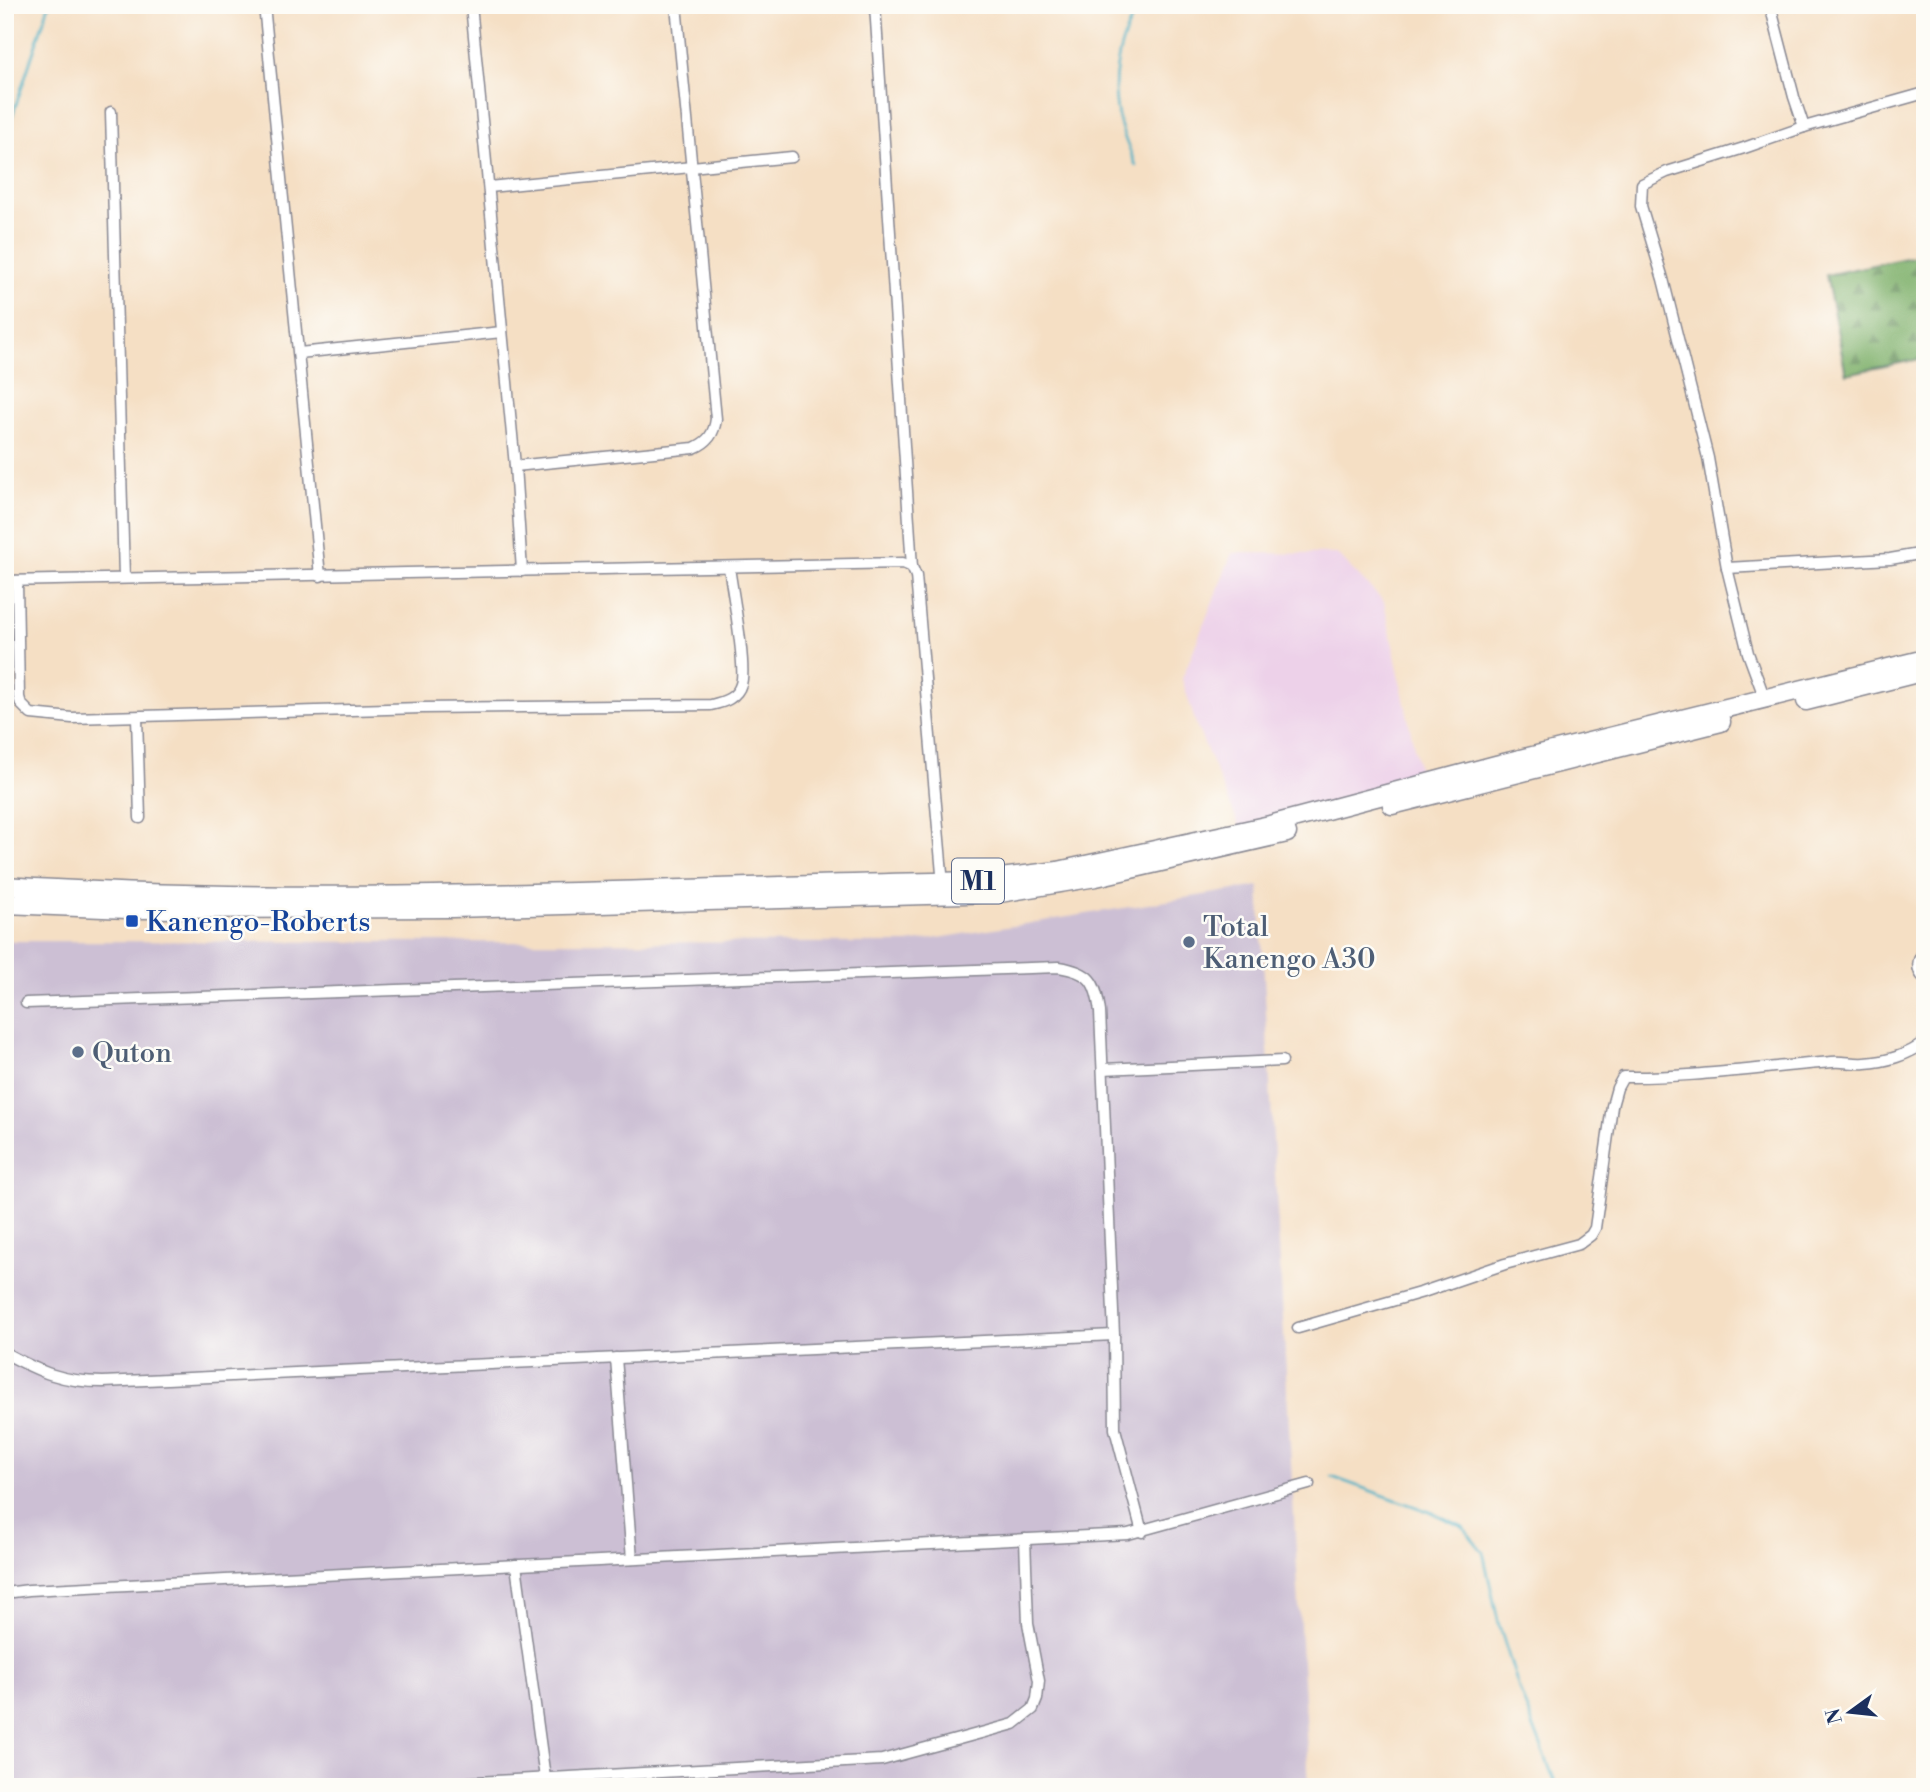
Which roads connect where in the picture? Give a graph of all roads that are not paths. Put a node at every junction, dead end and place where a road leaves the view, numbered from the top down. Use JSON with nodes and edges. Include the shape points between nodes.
{"nodes":[{"id":1,"x":264,"y":5,"type":"edge"},
{"id":2,"x":471,"y":5,"type":"edge"},
{"id":3,"x":676,"y":5,"type":"edge"},
{"id":4,"x":874,"y":5,"type":"edge"},
{"id":5,"x":1770,"y":5,"type":"edge"},
{"id":6,"x":1925,"y":93,"type":"edge"},
{"id":7,"x":111,"y":112,"type":"dead end"},
{"id":8,"x":1804,"y":127,"type":"junction"},
{"id":9,"x":792,"y":157,"type":"dead end"},
{"id":10,"x":691,"y":167,"type":"junction"},
{"id":11,"x":489,"y":187,"type":"junction"},
{"id":12,"x":502,"y":332,"type":"junction"},
{"id":13,"x":299,"y":353,"type":"junction"},
{"id":14,"x":515,"y":466,"type":"junction"},
{"id":15,"x":1925,"y":553,"type":"edge"},
{"id":16,"x":729,"y":567,"type":"junction"},
{"id":17,"x":912,"y":567,"type":"junction"},
{"id":18,"x":1727,"y":568,"type":"junction"},
{"id":19,"x":522,"y":571,"type":"junction"},
{"id":20,"x":320,"y":576,"type":"junction"},
{"id":21,"x":124,"y":577,"type":"junction"},
{"id":22,"x":5,"y":581,"type":"edge"},
{"id":23,"x":18,"y":581,"type":"junction"},
{"id":24,"x":1925,"y":659,"type":"edge"},
{"id":25,"x":1925,"y":671,"type":"edge"},
{"id":26,"x":1765,"y":699,"type":"junction"},
{"id":27,"x":137,"y":717,"type":"junction"},
{"id":28,"x":141,"y":818,"type":"dead end"},
{"id":29,"x":5,"y":886,"type":"edge"},
{"id":30,"x":943,"y":889,"type":"junction"},
{"id":31,"x":5,"y":904,"type":"edge"},
{"id":32,"x":1925,"y":950,"type":"edge"},
{"id":33,"x":1925,"y":979,"type":"edge"},
{"id":34,"x":26,"y":1003,"type":"dead end"},
{"id":35,"x":1925,"y":1042,"type":"edge"},
{"id":36,"x":1282,"y":1061,"type":"dead end"},
{"id":37,"x":1102,"y":1069,"type":"junction"},
{"id":38,"x":1298,"y":1328,"type":"dead end"},
{"id":39,"x":1114,"y":1335,"type":"junction"},
{"id":40,"x":5,"y":1353,"type":"edge"},
{"id":41,"x":616,"y":1359,"type":"junction"},
{"id":42,"x":1309,"y":1484,"type":"dead end"},
{"id":43,"x":1142,"y":1532,"type":"junction"},
{"id":44,"x":1025,"y":1539,"type":"junction"},
{"id":45,"x":632,"y":1559,"type":"junction"},
{"id":46,"x":516,"y":1565,"type":"junction"},
{"id":47,"x":5,"y":1593,"type":"edge"},
{"id":48,"x":545,"y":1777,"type":"junction"},
{"id":49,"x":383,"y":1787,"type":"edge"}],
"edges":[{"from":1,"to":13,"type":"street"},
{"from":2,"to":11,"type":"street"},
{"from":3,"to":10,"type":"street"},
{"from":4,"to":17,"type":"street"},
{"from":5,"to":8,"type":"street"},
{"from":6,"to":8,"type":"street"},
{"from":7,"to":21,"type":"street"},
{"from":8,"to":18,"type":"street","via":[[1642,184],[1641,206],[1708,458]]},
{"from":9,"to":10,"type":"street"},
{"from":10,"to":11,"type":"street"},
{"from":10,"to":14,"type":"street","via":[[716,419],[710,438],[694,448]]},
{"from":11,"to":12,"type":"street"},
{"from":12,"to":13,"type":"street"},
{"from":12,"to":14,"type":"street"},
{"from":13,"to":20,"type":"street"},
{"from":14,"to":19,"type":"street"},
{"from":15,"to":18,"type":"street"},
{"from":16,"to":17,"type":"street","via":[[892,562]]},
{"from":16,"to":19,"type":"street"},
{"from":16,"to":27,"type":"street","via":[[743,672],[738,692],[722,703]]},
{"from":17,"to":30,"type":"street"},
{"from":18,"to":26,"type":"street","via":[[1748,653]]},
{"from":19,"to":20,"type":"street"},
{"from":20,"to":21,"type":"street"},
{"from":21,"to":23,"type":"street"},
{"from":22,"to":23,"type":"street"},
{"from":23,"to":27,"type":"street","via":[[22,704],[31,714]]},
{"from":24,"to":26,"type":"highway","number":"M1"},
{"from":25,"to":30,"type":"highway","number":"M1","via":[[1168,862],[1000,893]]},
{"from":26,"to":30,"type":"highway","number":"M1","via":[[1270,825],[1030,876]]},
{"from":27,"to":28,"type":"street"},
{"from":29,"to":30,"type":"highway","number":"M1","via":[[154,895],[373,896]]},
{"from":30,"to":31,"type":"highway","number":"M1","via":[[438,908],[141,909]]},
{"from":32,"to":33,"type":"street","via":[[1918,967]]},
{"from":34,"to":37,"type":"street","via":[[1059,967],[1082,972],[1093,983],[1098,996]]},
{"from":35,"to":38,"type":"street","via":[[1912,1051],[1864,1063],[1836,1061],[1623,1077],[1612,1106],[1595,1228],[1586,1240]]},
{"from":36,"to":37,"type":"street"},
{"from":37,"to":39,"type":"street"},
{"from":39,"to":41,"type":"street"},
{"from":39,"to":43,"type":"street","via":[[1115,1429]]},
{"from":40,"to":41,"type":"street","via":[[49,1375],[85,1382]]},
{"from":41,"to":45,"type":"street"},
{"from":42,"to":43,"type":"street"},
{"from":43,"to":44,"type":"street"},
{"from":44,"to":45,"type":"street"},
{"from":44,"to":48,"type":"street","via":[[1028,1623],[1038,1681],[1033,1709],[1021,1720],[882,1760]]},
{"from":45,"to":46,"type":"street"},
{"from":46,"to":47,"type":"street"},
{"from":46,"to":48,"type":"street"},
{"from":48,"to":49,"type":"street"}]}
